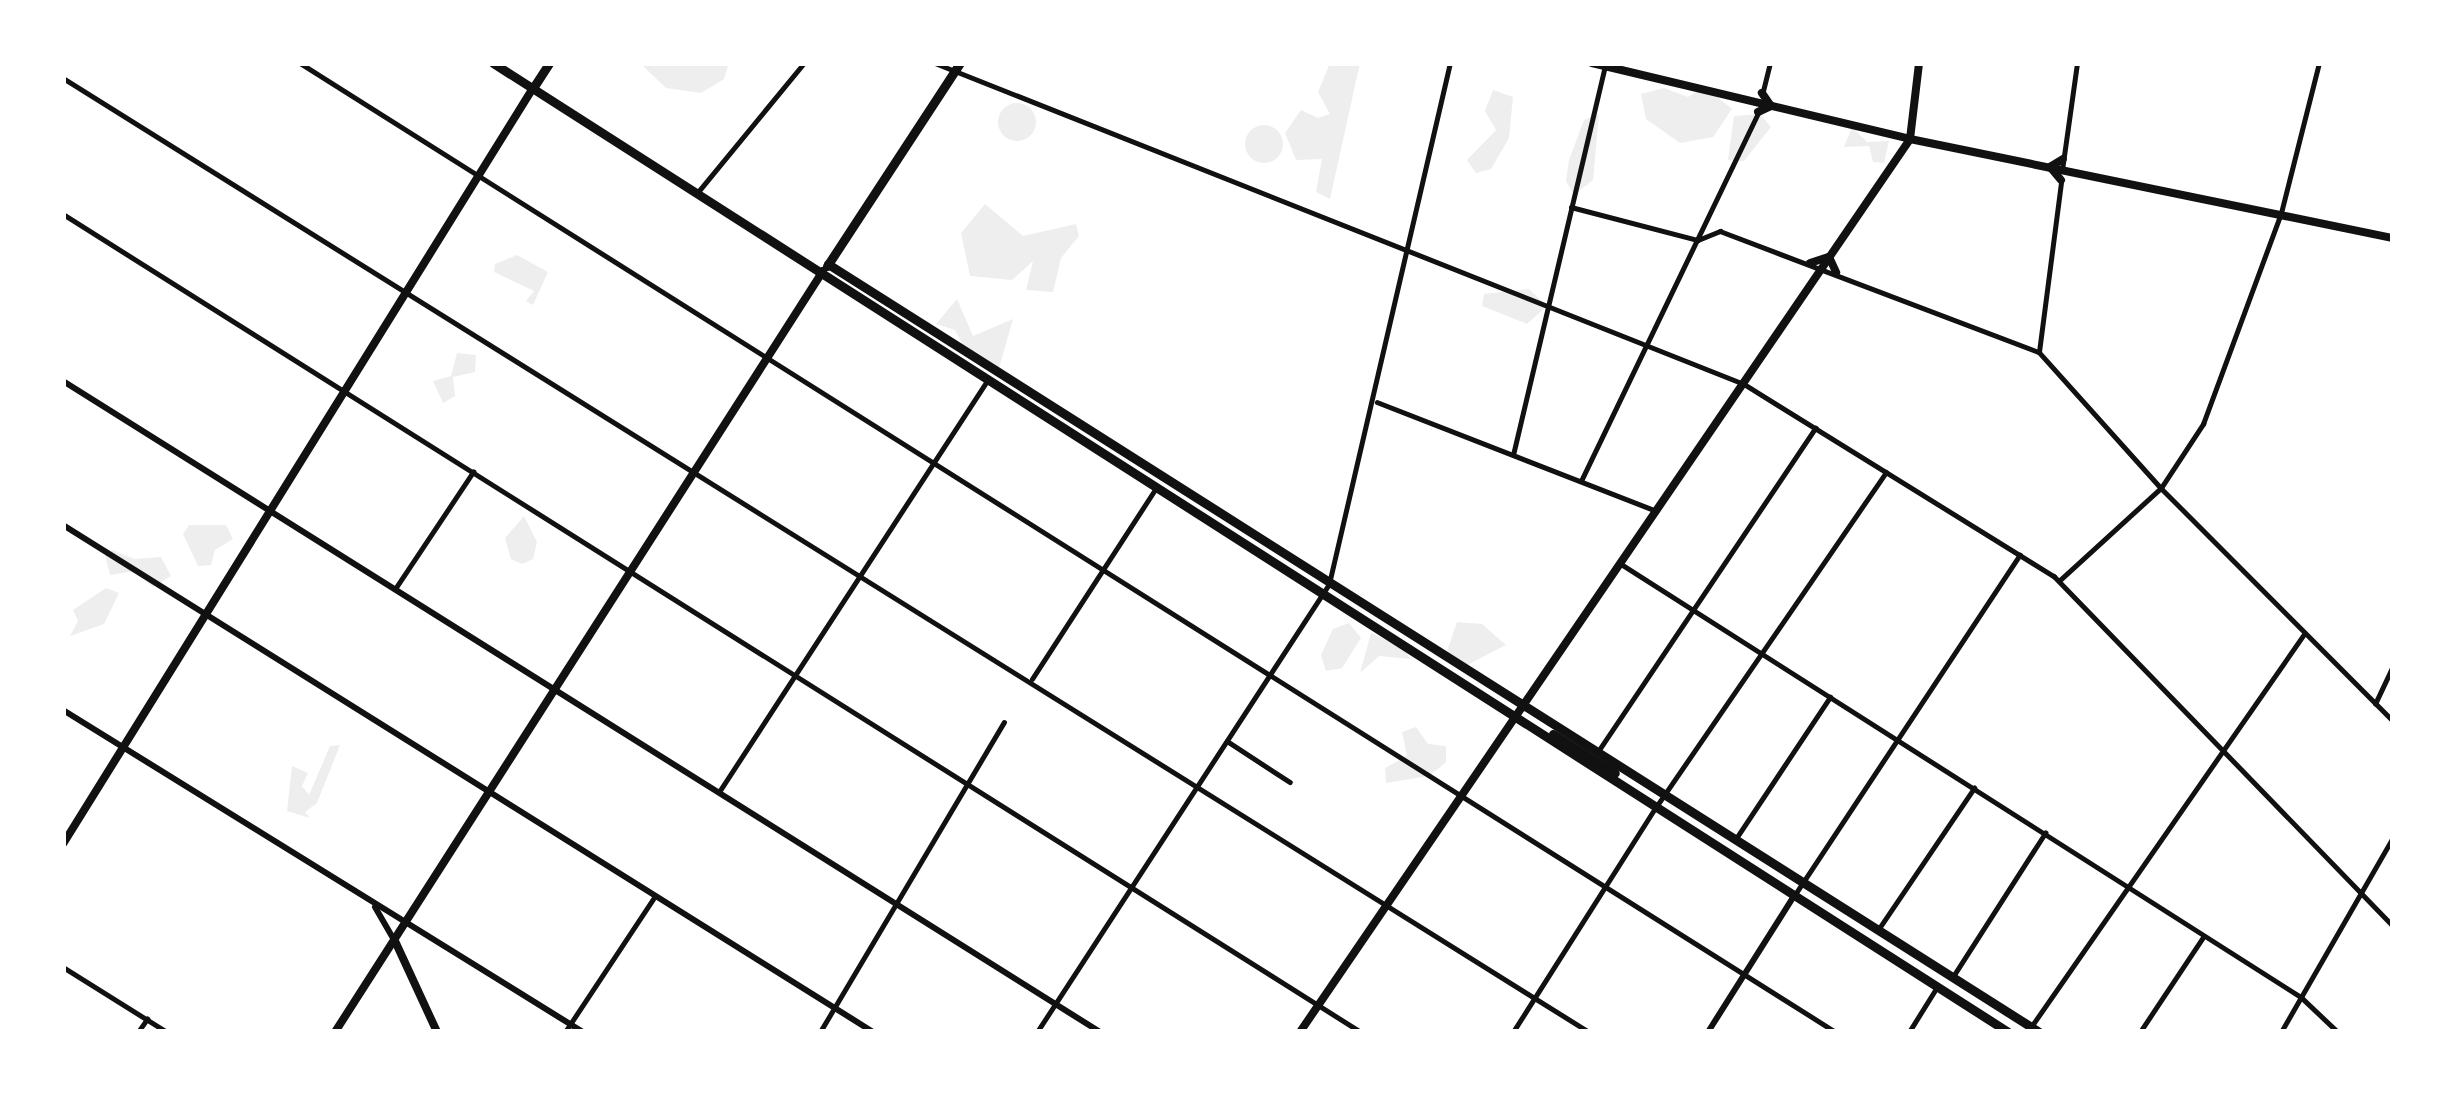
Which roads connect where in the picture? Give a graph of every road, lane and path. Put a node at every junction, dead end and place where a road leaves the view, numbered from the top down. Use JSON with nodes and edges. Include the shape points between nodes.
{"nodes":[{"id":1,"x":300,"y":63,"type":"edge"},
{"id":2,"x":493,"y":63,"type":"edge"},
{"id":3,"x":549,"y":63,"type":"edge"},
{"id":4,"x":803,"y":63,"type":"edge"},
{"id":5,"x":935,"y":63,"type":"edge"},
{"id":6,"x":1450,"y":63,"type":"edge"},
{"id":7,"x":1592,"y":63,"type":"edge"},
{"id":8,"x":1770,"y":63,"type":"edge"},
{"id":9,"x":1919,"y":63,"type":"edge"},
{"id":10,"x":2077,"y":63,"type":"edge"},
{"id":11,"x":2319,"y":63,"type":"edge"},
{"id":12,"x":1605,"y":66,"type":"junction"},
{"id":13,"x":957,"y":67,"type":"edge"},
{"id":14,"x":63,"y":78,"type":"edge"},
{"id":15,"x":532,"y":88,"type":"junction"},
{"id":16,"x":1763,"y":103,"type":"junction"},
{"id":17,"x":1912,"y":128,"type":"junction"},
{"id":18,"x":1894,"y":135,"type":"junction"},
{"id":19,"x":1907,"y":143,"type":"junction"},
{"id":20,"x":2062,"y":170,"type":"junction"},
{"id":21,"x":478,"y":176,"type":"junction"},
{"id":22,"x":698,"y":192,"type":"junction"},
{"id":23,"x":1571,"y":207,"type":"junction"},
{"id":24,"x":2279,"y":210,"type":"junction"},
{"id":25,"x":63,"y":214,"type":"edge"},
{"id":26,"x":1708,"y":214,"type":"junction"},
{"id":27,"x":1715,"y":230,"type":"junction"},
{"id":28,"x":2393,"y":238,"type":"edge"},
{"id":29,"x":1698,"y":240,"type":"junction"},
{"id":30,"x":1404,"y":254,"type":"junction"},
{"id":31,"x":1829,"y":257,"type":"junction"},
{"id":32,"x":1810,"y":263,"type":"junction"},
{"id":33,"x":1823,"y":267,"type":"junction"},
{"id":34,"x":824,"y":271,"type":"junction"},
{"id":35,"x":1835,"y":272,"type":"junction"},
{"id":36,"x":407,"y":291,"type":"junction"},
{"id":37,"x":1546,"y":311,"type":"junction"},
{"id":38,"x":1645,"y":346,"type":"junction"},
{"id":39,"x":2039,"y":352,"type":"junction"},
{"id":40,"x":768,"y":356,"type":"junction"},
{"id":41,"x":988,"y":380,"type":"junction"},
{"id":42,"x":63,"y":382,"type":"edge"},
{"id":43,"x":1744,"y":384,"type":"junction"},
{"id":44,"x":345,"y":391,"type":"junction"},
{"id":45,"x":1376,"y":402,"type":"junction"},
{"id":46,"x":1058,"y":413,"type":"junction"},
{"id":47,"x":1815,"y":428,"type":"junction"},
{"id":48,"x":1513,"y":455,"type":"junction"},
{"id":49,"x":934,"y":462,"type":"junction"},
{"id":50,"x":695,"y":468,"type":"junction"},
{"id":51,"x":473,"y":472,"type":"junction"},
{"id":52,"x":1886,"y":472,"type":"junction"},
{"id":53,"x":1581,"y":481,"type":"junction"},
{"id":54,"x":1156,"y":488,"type":"junction"},
{"id":55,"x":2161,"y":488,"type":"junction"},
{"id":56,"x":271,"y":510,"type":"junction"},
{"id":57,"x":1658,"y":511,"type":"junction"},
{"id":58,"x":63,"y":525,"type":"edge"},
{"id":59,"x":2020,"y":555,"type":"junction"},
{"id":60,"x":1622,"y":564,"type":"junction"},
{"id":61,"x":1103,"y":568,"type":"junction"},
{"id":62,"x":628,"y":569,"type":"junction"},
{"id":63,"x":862,"y":574,"type":"junction"},
{"id":64,"x":2059,"y":580,"type":"junction"},
{"id":65,"x":395,"y":589,"type":"junction"},
{"id":66,"x":1326,"y":589,"type":"junction"},
{"id":67,"x":1693,"y":610,"type":"junction"},
{"id":68,"x":206,"y":614,"type":"junction"},
{"id":69,"x":2305,"y":634,"type":"junction"},
{"id":70,"x":1762,"y":654,"type":"junction"},
{"id":71,"x":1420,"y":657,"type":"junction"},
{"id":72,"x":2393,"y":666,"type":"edge"},
{"id":73,"x":1271,"y":674,"type":"junction"},
{"id":74,"x":796,"y":675,"type":"junction"},
{"id":75,"x":1032,"y":679,"type":"junction"},
{"id":76,"x":552,"y":687,"type":"junction"},
{"id":77,"x":1830,"y":697,"type":"junction"},
{"id":78,"x":2375,"y":704,"type":"junction"},
{"id":79,"x":1523,"y":708,"type":"junction"},
{"id":80,"x":1502,"y":709,"type":"junction"},
{"id":81,"x":63,"y":710,"type":"edge"},
{"id":82,"x":2393,"y":721,"type":"edge"},
{"id":83,"x":1004,"y":722,"type":"dead end"},
{"id":84,"x":1530,"y":726,"type":"junction"},
{"id":85,"x":1509,"y":729,"type":"junction"},
{"id":86,"x":1897,"y":740,"type":"junction"},
{"id":87,"x":1227,"y":741,"type":"junction"},
{"id":88,"x":125,"y":748,"type":"junction"},
{"id":89,"x":2218,"y":751,"type":"junction"},
{"id":90,"x":1593,"y":759,"type":"junction"},
{"id":91,"x":965,"y":782,"type":"junction"},
{"id":92,"x":1290,"y":782,"type":"dead end"},
{"id":93,"x":1198,"y":785,"type":"junction"},
{"id":94,"x":1973,"y":788,"type":"junction"},
{"id":95,"x":489,"y":792,"type":"junction"},
{"id":96,"x":719,"y":792,"type":"junction"},
{"id":97,"x":1463,"y":796,"type":"junction"},
{"id":98,"x":1661,"y":802,"type":"junction"},
{"id":99,"x":2044,"y":833,"type":"junction"},
{"id":100,"x":2393,"y":837,"type":"edge"},
{"id":101,"x":1734,"y":842,"type":"junction"},
{"id":102,"x":63,"y":844,"type":"edge"},
{"id":103,"x":1770,"y":864,"type":"junction"},
{"id":104,"x":1802,"y":884,"type":"junction"},
{"id":105,"x":2127,"y":885,"type":"junction"},
{"id":106,"x":1605,"y":886,"type":"junction"},
{"id":107,"x":1132,"y":887,"type":"junction"},
{"id":108,"x":2362,"y":893,"type":"junction"},
{"id":109,"x":655,"y":896,"type":"junction"},
{"id":110,"x":1794,"y":896,"type":"junction"},
{"id":111,"x":892,"y":901,"type":"junction"},
{"id":112,"x":374,"y":904,"type":"junction"},
{"id":113,"x":1390,"y":905,"type":"junction"},
{"id":114,"x":406,"y":924,"type":"junction"},
{"id":115,"x":2393,"y":926,"type":"edge"},
{"id":116,"x":1877,"y":932,"type":"junction"},
{"id":117,"x":2204,"y":934,"type":"junction"},
{"id":118,"x":394,"y":941,"type":"junction"},
{"id":119,"x":63,"y":967,"type":"edge"},
{"id":120,"x":1744,"y":974,"type":"junction"},
{"id":121,"x":1952,"y":978,"type":"junction"},
{"id":122,"x":1937,"y":987,"type":"junction"},
{"id":123,"x":2301,"y":997,"type":"junction"},
{"id":124,"x":1535,"y":998,"type":"junction"},
{"id":125,"x":1055,"y":1005,"type":"junction"},
{"id":126,"x":1318,"y":1005,"type":"junction"},
{"id":127,"x":834,"y":1007,"type":"junction"},
{"id":128,"x":147,"y":1019,"type":"junction"},
{"id":129,"x":567,"y":1028,"type":"edge"},
{"id":130,"x":2035,"y":1030,"type":"edge"},
{"id":131,"x":138,"y":1032,"type":"edge"},
{"id":132,"x":167,"y":1032,"type":"edge"},
{"id":133,"x":334,"y":1032,"type":"edge"},
{"id":134,"x":437,"y":1032,"type":"edge"},
{"id":135,"x":583,"y":1032,"type":"edge"},
{"id":136,"x":820,"y":1032,"type":"edge"},
{"id":137,"x":873,"y":1032,"type":"edge"},
{"id":138,"x":1037,"y":1032,"type":"edge"},
{"id":139,"x":1100,"y":1032,"type":"edge"},
{"id":140,"x":1300,"y":1032,"type":"edge"},
{"id":141,"x":1361,"y":1032,"type":"edge"},
{"id":142,"x":1513,"y":1032,"type":"edge"},
{"id":143,"x":1589,"y":1032,"type":"edge"},
{"id":144,"x":1708,"y":1032,"type":"edge"},
{"id":145,"x":1836,"y":1032,"type":"edge"},
{"id":146,"x":1909,"y":1032,"type":"edge"},
{"id":147,"x":2008,"y":1032,"type":"edge"},
{"id":148,"x":2140,"y":1032,"type":"edge"},
{"id":149,"x":2281,"y":1032,"type":"edge"},
{"id":150,"x":2338,"y":1032,"type":"edge"}],
"edges":[{"from":1,"to":21,"type":"street"},
{"from":2,"to":15,"type":"highway"},
{"from":3,"to":15,"type":"highway"},
{"from":4,"to":22,"type":"street"},
{"from":5,"to":13,"type":"street"},
{"from":6,"to":30,"type":"street"},
{"from":7,"to":12,"type":"main road"},
{"from":8,"to":16,"type":"street"},
{"from":9,"to":17,"type":"main road"},
{"from":10,"to":20,"type":"street"},
{"from":11,"to":24,"type":"street"},
{"from":12,"to":16,"type":"main road"},
{"from":12,"to":23,"type":"street"},
{"from":13,"to":30,"type":"street"},
{"from":13,"to":34,"type":"highway"},
{"from":14,"to":36,"type":"street"},
{"from":15,"to":21,"type":"main road"},
{"from":15,"to":22,"type":"highway"},
{"from":16,"to":18,"type":"main road"},
{"from":16,"to":26,"type":"street"},
{"from":17,"to":18,"type":"main road"},
{"from":17,"to":19,"type":"main road"},
{"from":18,"to":19,"type":"main road"},
{"from":19,"to":20,"type":"main road"},
{"from":19,"to":31,"type":"main road"},
{"from":20,"to":24,"type":"main road"},
{"from":20,"to":39,"type":"street"},
{"from":21,"to":36,"type":"main road"},
{"from":21,"to":40,"type":"street"},
{"from":22,"to":34,"type":"highway"},
{"from":23,"to":29,"type":"street"},
{"from":23,"to":37,"type":"street"},
{"from":24,"to":28,"type":"main road"},
{"from":24,"to":55,"type":"street","via":[[2203,424]]},
{"from":25,"to":44,"type":"street"},
{"from":26,"to":27,"type":"street"},
{"from":26,"to":29,"type":"street"},
{"from":27,"to":29,"type":"street"},
{"from":27,"to":32,"type":"street"},
{"from":29,"to":38,"type":"street"},
{"from":30,"to":37,"type":"street"},
{"from":30,"to":45,"type":"street"},
{"from":31,"to":32,"type":"main road"},
{"from":31,"to":33,"type":"main road"},
{"from":31,"to":35,"type":"main road"},
{"from":32,"to":33,"type":"street"},
{"from":33,"to":35,"type":"street"},
{"from":33,"to":43,"type":"main road"},
{"from":34,"to":40,"type":"main road"},
{"from":34,"to":41,"type":"highway"},
{"from":34,"to":46,"type":"highway"},
{"from":35,"to":39,"type":"street"},
{"from":36,"to":44,"type":"main road"},
{"from":36,"to":50,"type":"street"},
{"from":37,"to":38,"type":"street"},
{"from":37,"to":48,"type":"street"},
{"from":38,"to":43,"type":"street"},
{"from":38,"to":53,"type":"street"},
{"from":39,"to":55,"type":"street"},
{"from":40,"to":49,"type":"street"},
{"from":40,"to":50,"type":"main road"},
{"from":41,"to":46,"type":"highway"},
{"from":41,"to":49,"type":"street"},
{"from":41,"to":54,"type":"highway"},
{"from":42,"to":56,"type":"street"},
{"from":43,"to":47,"type":"street"},
{"from":43,"to":57,"type":"main road"},
{"from":44,"to":51,"type":"street"},
{"from":44,"to":56,"type":"main road"},
{"from":45,"to":48,"type":"street"},
{"from":45,"to":66,"type":"street"},
{"from":46,"to":66,"type":"highway"},
{"from":47,"to":52,"type":"street"},
{"from":47,"to":67,"type":"street"},
{"from":48,"to":53,"type":"street"},
{"from":49,"to":61,"type":"street"},
{"from":49,"to":63,"type":"street"},
{"from":50,"to":62,"type":"main road"},
{"from":50,"to":63,"type":"street"},
{"from":51,"to":62,"type":"street"},
{"from":51,"to":65,"type":"street"},
{"from":52,"to":59,"type":"street"},
{"from":52,"to":70,"type":"street"},
{"from":53,"to":57,"type":"street"},
{"from":54,"to":61,"type":"street"},
{"from":54,"to":66,"type":"highway"},
{"from":55,"to":64,"type":"street"},
{"from":55,"to":69,"type":"street"},
{"from":56,"to":65,"type":"street"},
{"from":56,"to":68,"type":"main road"},
{"from":57,"to":60,"type":"main road"},
{"from":58,"to":68,"type":"street"},
{"from":59,"to":64,"type":"street"},
{"from":59,"to":86,"type":"street"},
{"from":60,"to":67,"type":"street"},
{"from":60,"to":79,"type":"main road"},
{"from":61,"to":73,"type":"street"},
{"from":61,"to":75,"type":"street"},
{"from":62,"to":74,"type":"street"},
{"from":62,"to":76,"type":"main road"},
{"from":63,"to":74,"type":"street"},
{"from":63,"to":75,"type":"street"},
{"from":64,"to":89,"type":"street"},
{"from":65,"to":76,"type":"street"},
{"from":66,"to":71,"type":"highway"},
{"from":66,"to":73,"type":"street"},
{"from":66,"to":79,"type":"highway"},
{"from":67,"to":70,"type":"street"},
{"from":67,"to":90,"type":"street"},
{"from":68,"to":88,"type":"main road"},
{"from":68,"to":95,"type":"street"},
{"from":69,"to":78,"type":"street"},
{"from":69,"to":89,"type":"street"},
{"from":70,"to":77,"type":"street"},
{"from":70,"to":98,"type":"street"},
{"from":71,"to":79,"type":"highway"},
{"from":71,"to":80,"type":"highway"},
{"from":72,"to":78,"type":"street"},
{"from":73,"to":87,"type":"street"},
{"from":73,"to":97,"type":"street"},
{"from":74,"to":91,"type":"street"},
{"from":74,"to":96,"type":"street"},
{"from":75,"to":93,"type":"street"},
{"from":76,"to":95,"type":"main road"},
{"from":76,"to":96,"type":"street"},
{"from":77,"to":86,"type":"street"},
{"from":77,"to":101,"type":"street"},
{"from":78,"to":82,"type":"street"},
{"from":79,"to":80,"type":"highway"},
{"from":79,"to":84,"type":"highway"},
{"from":79,"to":85,"type":"main road"},
{"from":79,"to":90,"type":"highway"},
{"from":79,"to":90,"type":"highway"},
{"from":80,"to":85,"type":"highway"},
{"from":81,"to":88,"type":"street"},
{"from":83,"to":91,"type":"street"},
{"from":84,"to":85,"type":"highway"},
{"from":84,"to":90,"type":"highway"},
{"from":85,"to":97,"type":"main road"},
{"from":86,"to":94,"type":"street"},
{"from":86,"to":104,"type":"street"},
{"from":87,"to":92,"type":"street"},
{"from":87,"to":93,"type":"street"},
{"from":88,"to":102,"type":"main road"},
{"from":88,"to":112,"type":"street"},
{"from":89,"to":105,"type":"street"},
{"from":89,"to":108,"type":"street"},
{"from":90,"to":98,"type":"highway"},
{"from":90,"to":98,"type":"highway","via":[[1646,785]]},
{"from":91,"to":107,"type":"street"},
{"from":91,"to":111,"type":"street"},
{"from":93,"to":107,"type":"street"},
{"from":93,"to":113,"type":"street"},
{"from":94,"to":99,"type":"street"},
{"from":94,"to":116,"type":"street"},
{"from":95,"to":109,"type":"street"},
{"from":95,"to":114,"type":"main road"},
{"from":96,"to":111,"type":"street"},
{"from":97,"to":106,"type":"street"},
{"from":97,"to":113,"type":"main road"},
{"from":98,"to":101,"type":"highway"},
{"from":98,"to":103,"type":"highway"},
{"from":98,"to":106,"type":"street"},
{"from":98,"to":110,"type":"highway"},
{"from":99,"to":105,"type":"street"},
{"from":99,"to":121,"type":"street"},
{"from":100,"to":108,"type":"street"},
{"from":101,"to":103,"type":"highway"},
{"from":103,"to":104,"type":"highway"},
{"from":104,"to":110,"type":"street"},
{"from":104,"to":116,"type":"highway"},
{"from":105,"to":117,"type":"street"},
{"from":105,"to":130,"type":"street"},
{"from":106,"to":120,"type":"street"},
{"from":106,"to":124,"type":"street"},
{"from":107,"to":125,"type":"street"},
{"from":107,"to":126,"type":"street"},
{"from":108,"to":115,"type":"street"},
{"from":108,"to":123,"type":"street"},
{"from":109,"to":127,"type":"street"},
{"from":109,"to":129,"type":"street"},
{"from":110,"to":120,"type":"street"},
{"from":110,"to":122,"type":"highway"},
{"from":111,"to":125,"type":"street"},
{"from":111,"to":127,"type":"street"},
{"from":112,"to":114,"type":"street"},
{"from":112,"to":118,"type":"street"},
{"from":113,"to":124,"type":"street"},
{"from":113,"to":126,"type":"main road"},
{"from":114,"to":118,"type":"main road"},
{"from":114,"to":129,"type":"street"},
{"from":116,"to":121,"type":"highway"},
{"from":117,"to":123,"type":"street"},
{"from":117,"to":148,"type":"street"},
{"from":118,"to":133,"type":"main road"},
{"from":118,"to":134,"type":"main road"},
{"from":119,"to":128,"type":"street"},
{"from":120,"to":144,"type":"street"},
{"from":120,"to":145,"type":"street"},
{"from":121,"to":130,"type":"highway"},
{"from":122,"to":146,"type":"street"},
{"from":122,"to":147,"type":"highway"},
{"from":123,"to":149,"type":"street"},
{"from":123,"to":150,"type":"street"},
{"from":124,"to":142,"type":"street"},
{"from":124,"to":143,"type":"street"},
{"from":125,"to":138,"type":"street"},
{"from":125,"to":139,"type":"street"},
{"from":126,"to":140,"type":"main road"},
{"from":126,"to":141,"type":"street"},
{"from":127,"to":136,"type":"street"},
{"from":127,"to":137,"type":"street"},
{"from":128,"to":131,"type":"street"},
{"from":128,"to":132,"type":"street"},
{"from":129,"to":135,"type":"street"}]}
